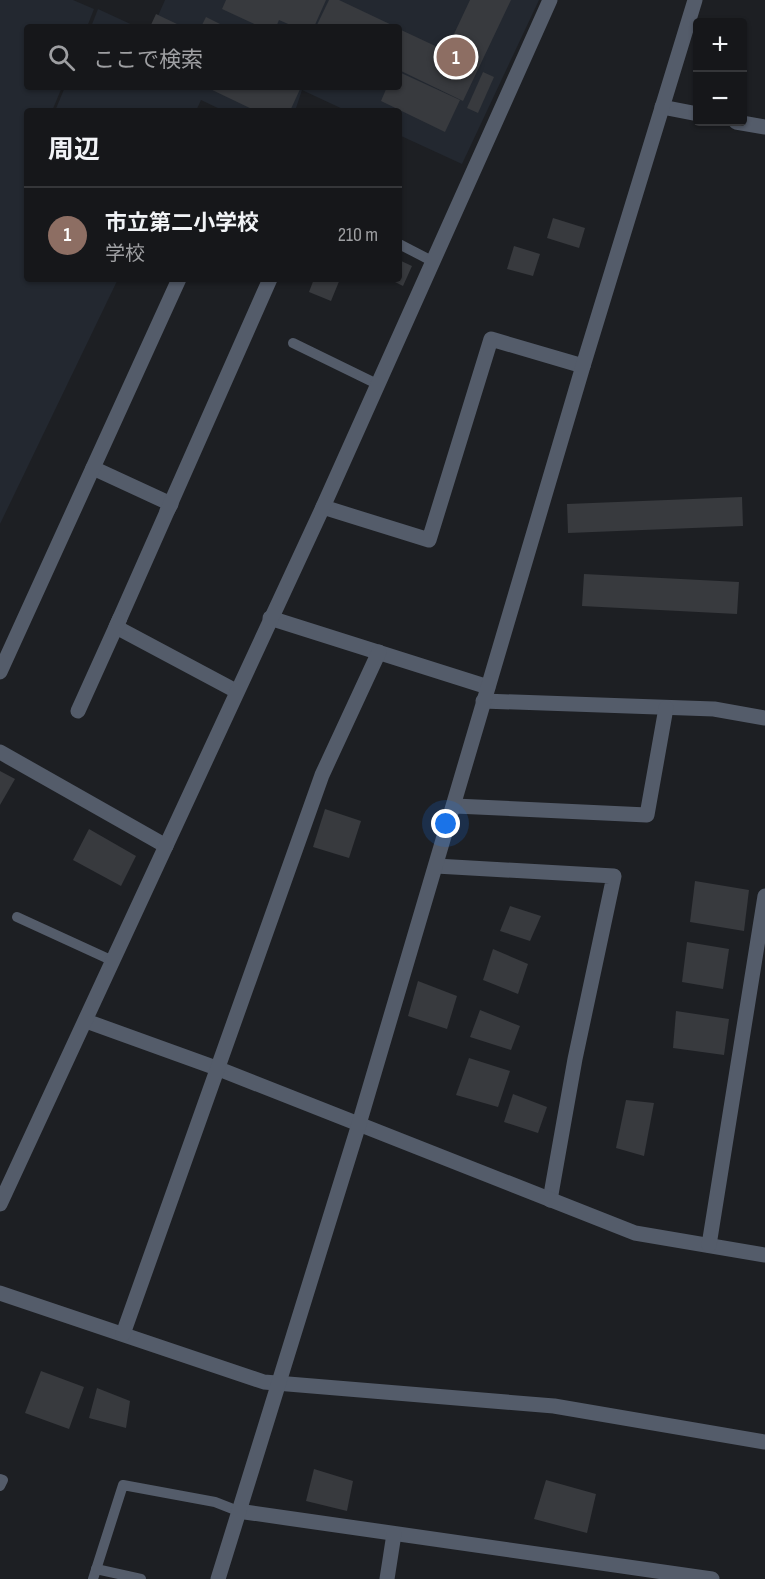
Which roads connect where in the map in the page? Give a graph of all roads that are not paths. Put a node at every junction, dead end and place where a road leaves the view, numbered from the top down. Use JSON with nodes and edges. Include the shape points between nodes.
{"nodes":[{"id":1,"x":550,"y":0,"type":"edge"},
{"id":2,"x":695,"y":0,"type":"edge"},
{"id":3,"x":662,"y":107,"type":"junction"},
{"id":4,"x":693,"y":113,"type":"edge"},
{"id":5,"x":747,"y":124,"type":"edge"},
{"id":6,"x":765,"y":127,"type":"edge"},
{"id":7,"x":402,"y":246,"type":"edge"},
{"id":8,"x":432,"y":261,"type":"junction"},
{"id":9,"x":178,"y":282,"type":"edge"},
{"id":10,"x":269,"y":282,"type":"edge"},
{"id":11,"x":293,"y":343,"type":"dead end"},
{"id":12,"x":583,"y":366,"type":"junction"},
{"id":13,"x":378,"y":384,"type":"junction"},
{"id":14,"x":93,"y":468,"type":"junction"},
{"id":15,"x":171,"y":504,"type":"junction"},
{"id":16,"x":323,"y":507,"type":"junction"},
{"id":17,"x":270,"y":618,"type":"junction"},
{"id":18,"x":379,"y":652,"type":"junction"},
{"id":19,"x":0,"y":672,"type":"edge"},
{"id":20,"x":236,"y":691,"type":"junction"},
{"id":21,"x":485,"y":694,"type":"junction"},
{"id":22,"x":666,"y":708,"type":"junction"},
{"id":23,"x":78,"y":711,"type":"dead end"},
{"id":24,"x":765,"y":718,"type":"edge"},
{"id":25,"x":0,"y":752,"type":"edge"},
{"id":26,"x":455,"y":806,"type":"junction"},
{"id":27,"x":166,"y":846,"type":"junction"},
{"id":28,"x":436,"y":866,"type":"junction"},
{"id":29,"x":765,"y":896,"type":"edge"},
{"id":30,"x":17,"y":916,"type":"dead end"},
{"id":31,"x":113,"y":961,"type":"junction"},
{"id":32,"x":86,"y":1021,"type":"junction"},
{"id":33,"x":219,"y":1069,"type":"junction"},
{"id":34,"x":358,"y":1124,"type":"junction"},
{"id":35,"x":550,"y":1200,"type":"junction"},
{"id":36,"x":0,"y":1204,"type":"edge"},
{"id":37,"x":709,"y":1245,"type":"junction"},
{"id":38,"x":765,"y":1255,"type":"edge"},
{"id":39,"x":0,"y":1293,"type":"edge"},
{"id":40,"x":123,"y":1334,"type":"junction"},
{"id":41,"x":280,"y":1383,"type":"junction"},
{"id":42,"x":765,"y":1443,"type":"edge"},
{"id":43,"x":0,"y":1479,"type":"edge"},
{"id":44,"x":0,"y":1486,"type":"edge"},
{"id":45,"x":238,"y":1511,"type":"junction"},
{"id":46,"x":394,"y":1534,"type":"junction"},
{"id":47,"x":95,"y":1574,"type":"edge"},
{"id":48,"x":141,"y":1579,"type":"edge"},
{"id":49,"x":218,"y":1579,"type":"edge"},
{"id":50,"x":387,"y":1579,"type":"edge"},
{"id":51,"x":712,"y":1579,"type":"edge"}],
"edges":[{"from":1,"to":8,"type":"street"},
{"from":2,"to":3,"type":"street"},
{"from":3,"to":4,"type":"street"},
{"from":3,"to":12,"type":"street"},
{"from":5,"to":6,"type":"street"},
{"from":7,"to":8,"type":"lane"},
{"from":8,"to":13,"type":"street"},
{"from":9,"to":14,"type":"street"},
{"from":10,"to":15,"type":"street"},
{"from":11,"to":13,"type":"lane"},
{"from":12,"to":16,"type":"street","via":[[490,339],[429,540]]},
{"from":12,"to":21,"type":"street"},
{"from":13,"to":16,"type":"street"},
{"from":14,"to":15,"type":"street"},
{"from":14,"to":19,"type":"street"},
{"from":15,"to":20,"type":"street","via":[[116,627]]},
{"from":15,"to":23,"type":"street"},
{"from":16,"to":17,"type":"street"},
{"from":17,"to":18,"type":"street"},
{"from":17,"to":20,"type":"street"},
{"from":18,"to":21,"type":"street"},
{"from":18,"to":33,"type":"street","via":[[322,775]]},
{"from":20,"to":27,"type":"street"},
{"from":21,"to":22,"type":"street"},
{"from":21,"to":26,"type":"street"},
{"from":22,"to":24,"type":"street","via":[[714,709]]},
{"from":22,"to":26,"type":"street","via":[[646,815]]},
{"from":25,"to":27,"type":"street"},
{"from":26,"to":28,"type":"street"},
{"from":27,"to":31,"type":"street"},
{"from":28,"to":34,"type":"street"},
{"from":28,"to":35,"type":"street","via":[[614,876]]},
{"from":29,"to":37,"type":"street"},
{"from":30,"to":31,"type":"lane"},
{"from":31,"to":32,"type":"street"},
{"from":32,"to":33,"type":"street"},
{"from":32,"to":36,"type":"street"},
{"from":33,"to":34,"type":"street"},
{"from":33,"to":40,"type":"street"},
{"from":34,"to":35,"type":"street"},
{"from":34,"to":41,"type":"street"},
{"from":35,"to":37,"type":"street","via":[[635,1233]]},
{"from":37,"to":38,"type":"street"},
{"from":39,"to":40,"type":"street"},
{"from":40,"to":41,"type":"street","via":[[264,1382]]},
{"from":41,"to":42,"type":"street","via":[[554,1406]]},
{"from":41,"to":45,"type":"street"},
{"from":43,"to":44,"type":"lane"},
{"from":45,"to":46,"type":"street"},
{"from":45,"to":47,"type":"lane","via":[[215,1502],[123,1485]]},
{"from":45,"to":49,"type":"street"},
{"from":46,"to":50,"type":"street"},
{"from":46,"to":51,"type":"street"},
{"from":47,"to":48,"type":"lane"}]}
